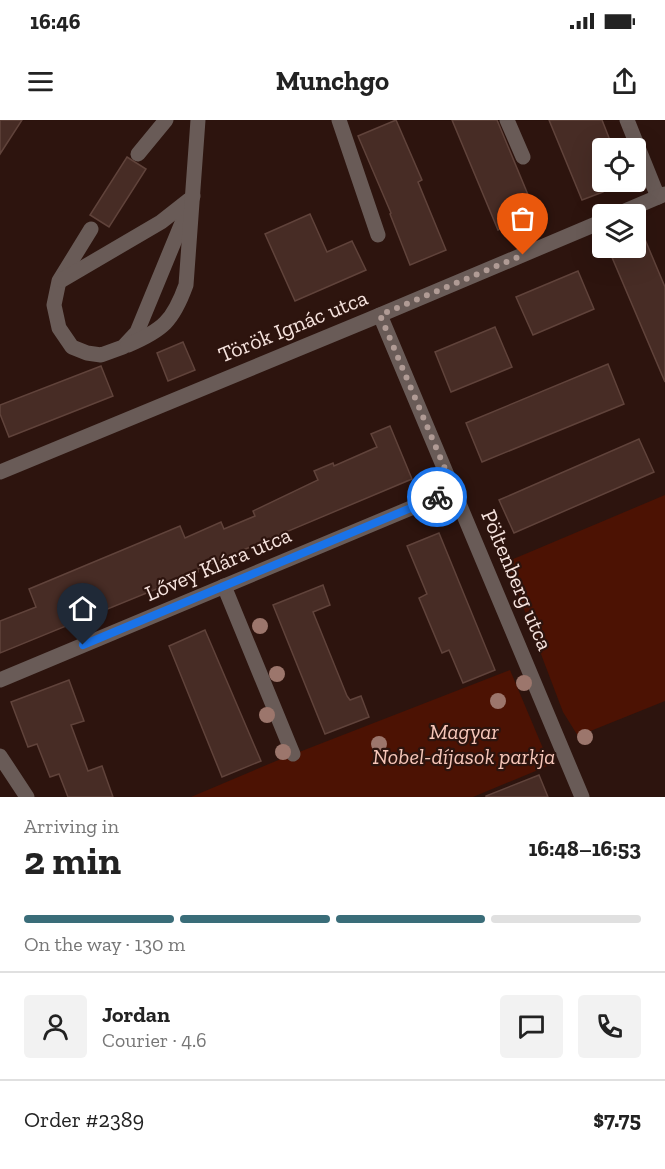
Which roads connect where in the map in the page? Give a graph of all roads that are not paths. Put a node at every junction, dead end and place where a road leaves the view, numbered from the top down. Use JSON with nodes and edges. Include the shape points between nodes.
{"nodes":[{"id":1,"x":166,"y":120,"type":"edge"},
{"id":2,"x":198,"y":120,"type":"edge"},
{"id":3,"x":339,"y":120,"type":"edge"},
{"id":4,"x":507,"y":120,"type":"edge"},
{"id":5,"x":627,"y":120,"type":"edge"},
{"id":6,"x":138,"y":154,"type":"dead end"},
{"id":7,"x":523,"y":157,"type":"dead end"},
{"id":8,"x":193,"y":196,"type":"junction"},
{"id":9,"x":662,"y":196,"type":"edge"},
{"id":10,"x":642,"y":204,"type":"edge"},
{"id":11,"x":592,"y":226,"type":"edge"},
{"id":12,"x":91,"y":229,"type":"dead end"},
{"id":13,"x":378,"y":235,"type":"dead end"},
{"id":14,"x":59,"y":281,"type":"junction"},
{"id":15,"x":380,"y":315,"type":"junction"},
{"id":16,"x":123,"y":347,"type":"junction"},
{"id":17,"x":0,"y":472,"type":"edge"},
{"id":18,"x":454,"y":490,"type":"junction"},
{"id":19,"x":224,"y":586,"type":"junction"},
{"id":20,"x":0,"y":680,"type":"edge"},
{"id":21,"x":293,"y":754,"type":"dead end"},
{"id":22,"x":0,"y":756,"type":"edge"},
{"id":23,"x":27,"y":797,"type":"edge"},
{"id":24,"x":582,"y":797,"type":"edge"}],
"edges":[{"from":1,"to":6,"type":"street"},
{"from":2,"to":8,"type":"street"},
{"from":3,"to":13,"type":"street"},
{"from":4,"to":7,"type":"street"},
{"from":5,"to":9,"type":"street"},
{"from":8,"to":14,"type":"street","via":[[162,222]]},
{"from":8,"to":16,"type":"street","via":[[137,332]]},
{"from":8,"to":16,"type":"street","via":[[186,285],[177,309],[147,337]]},
{"from":9,"to":10,"type":"street"},
{"from":11,"to":15,"type":"street","name":"Török Ignác utca"},
{"from":12,"to":14,"type":"street"},
{"from":14,"to":16,"type":"street","via":[[54,305],[59,328],[72,348],[101,355]]},
{"from":15,"to":17,"type":"street","name":"Török Ignác utca"},
{"from":15,"to":18,"type":"street","name":"Pöltenberg utca"},
{"from":18,"to":19,"type":"street","name":"Lővey Klára utca"},
{"from":18,"to":24,"type":"street","name":"Pöltenberg utca"},
{"from":19,"to":20,"type":"street","name":"Lővey Klára utca"},
{"from":19,"to":21,"type":"street"},
{"from":22,"to":23,"type":"street"}]}
